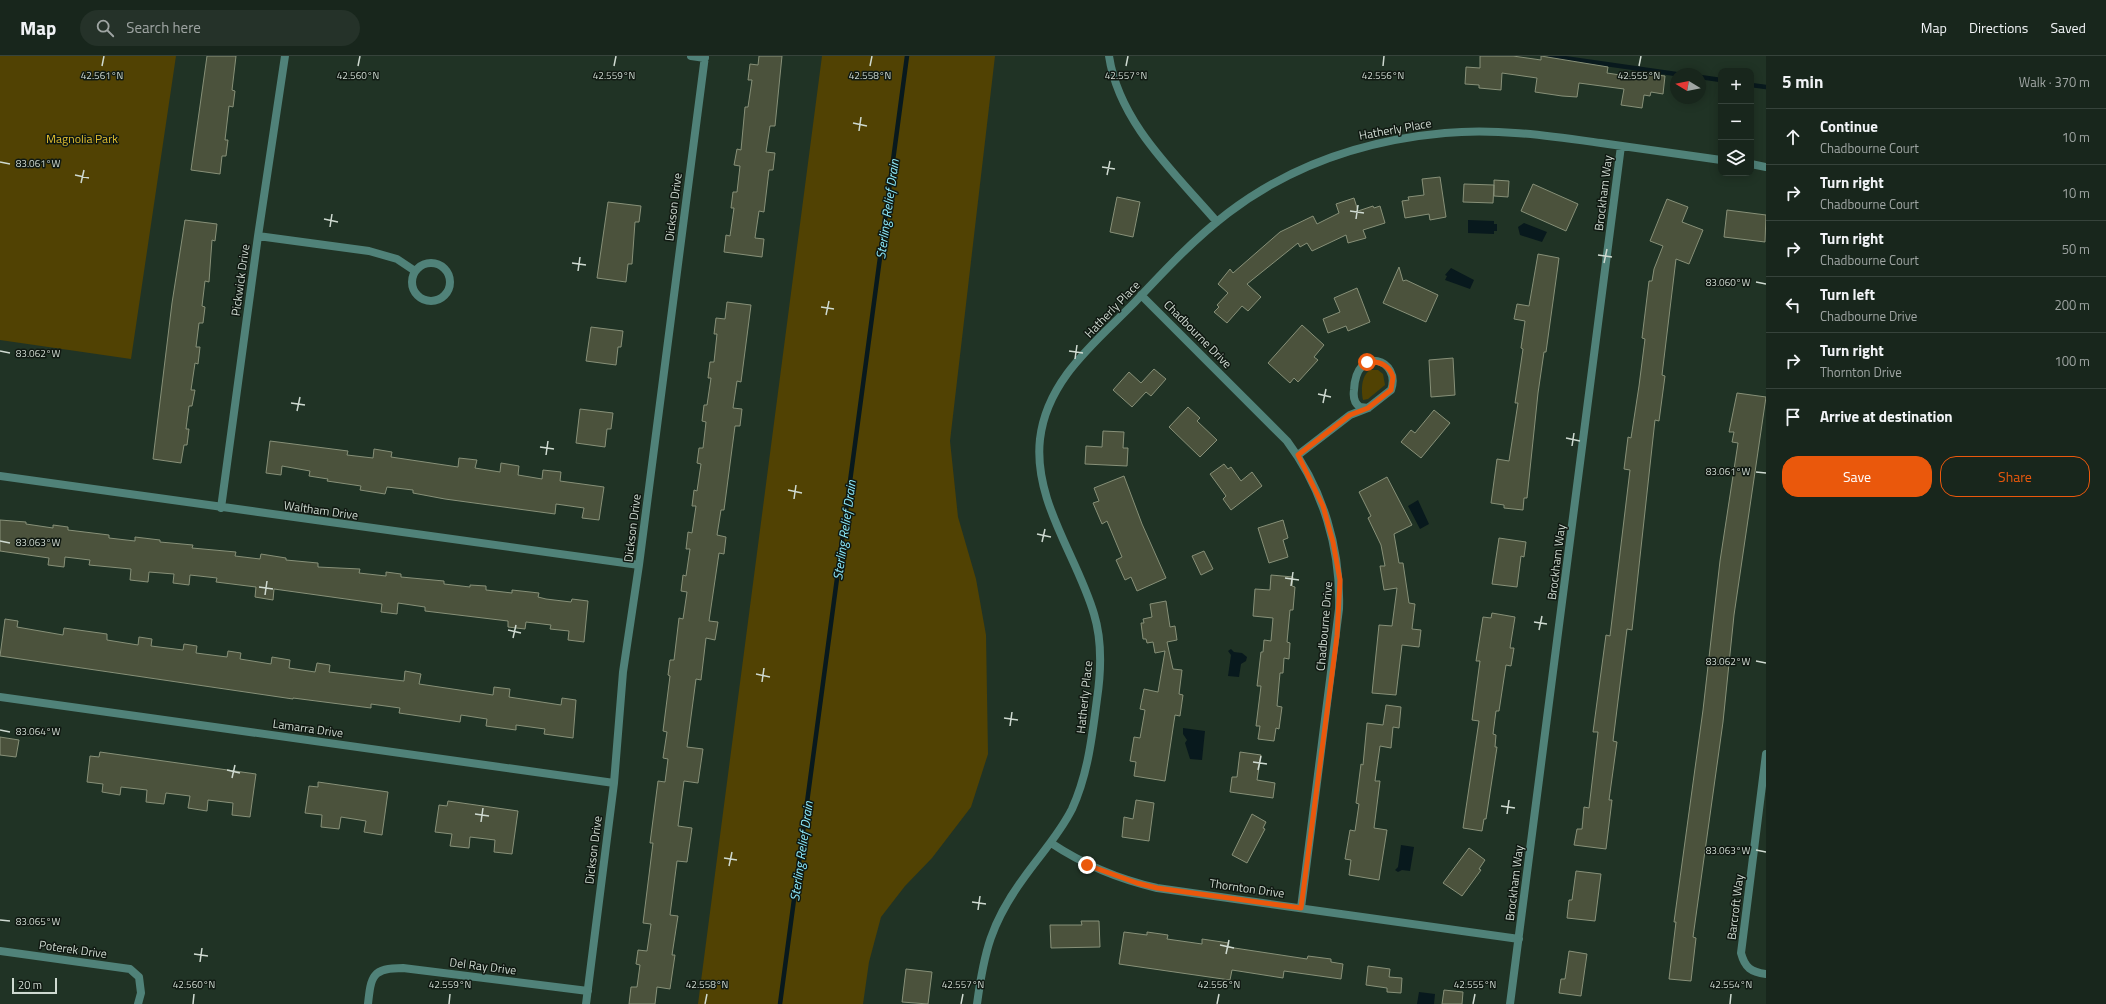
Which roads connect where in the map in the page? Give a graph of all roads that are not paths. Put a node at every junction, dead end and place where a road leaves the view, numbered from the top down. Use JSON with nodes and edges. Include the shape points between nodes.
{"nodes":[{"id":1,"x":285,"y":56,"type":"edge"},
{"id":2,"x":691,"y":56,"type":"edge"},
{"id":3,"x":1109,"y":56,"type":"edge"},
{"id":4,"x":705,"y":57,"type":"edge"},
{"id":5,"x":1621,"y":146,"type":"junction"},
{"id":6,"x":1718,"y":160,"type":"edge"},
{"id":7,"x":1754,"y":165,"type":"edge"},
{"id":8,"x":1766,"y":167,"type":"edge"},
{"id":9,"x":1217,"y":222,"type":"junction"},
{"id":10,"x":258,"y":236,"type":"junction"},
{"id":11,"x":415,"y":271,"type":"junction"},
{"id":12,"x":1141,"y":295,"type":"junction"},
{"id":13,"x":1353,"y":396,"type":"junction"},
{"id":14,"x":1368,"y":408,"type":"junction"},
{"id":15,"x":1350,"y":415,"type":"junction"},
{"id":16,"x":1298,"y":455,"type":"junction"},
{"id":17,"x":0,"y":476,"type":"edge"},
{"id":18,"x":221,"y":508,"type":"junction"},
{"id":19,"x":639,"y":565,"type":"junction"},
{"id":20,"x":0,"y":697,"type":"edge"},
{"id":21,"x":1766,"y":754,"type":"edge"},
{"id":22,"x":614,"y":783,"type":"junction"},
{"id":23,"x":1051,"y":843,"type":"junction"},
{"id":24,"x":1301,"y":908,"type":"junction"},
{"id":25,"x":1519,"y":939,"type":"junction"},
{"id":26,"x":0,"y":951,"type":"edge"},
{"id":27,"x":1766,"y":974,"type":"edge"},
{"id":28,"x":588,"y":991,"type":"junction"},
{"id":29,"x":138,"y":1004,"type":"edge"},
{"id":30,"x":368,"y":1004,"type":"edge"},
{"id":31,"x":586,"y":1004,"type":"edge"},
{"id":32,"x":977,"y":1004,"type":"edge"},
{"id":33,"x":1510,"y":1004,"type":"edge"}],
"edges":[{"from":1,"to":10,"type":"street","name":"Pickwick Drive"},
{"from":2,"to":4,"type":"street"},
{"from":3,"to":9,"type":"street","via":[[1117,89],[1132,119],[1158,154]]},
{"from":4,"to":19,"type":"street","name":"Dickson Drive"},
{"from":5,"to":6,"type":"street","name":"Hatherly Place"},
{"from":5,"to":9,"type":"street","name":"Hatherly Place","via":[[1498,132],[1448,132],[1377,142],[1331,156],[1272,184]]},
{"from":5,"to":25,"type":"street","name":"Brockham Way"},
{"from":7,"to":8,"type":"street"},
{"from":9,"to":12,"type":"street","name":"Hatherly Place"},
{"from":10,"to":11,"type":"street","via":[[369,251],[397,259]]},
{"from":10,"to":18,"type":"street","name":"Pickwick Drive"},
{"from":11,"to":11,"type":"street","via":[[412,286],[421,298],[435,300],[447,292],[450,277],[441,265],[427,263]]},
{"from":12,"to":16,"type":"street","name":"Chadbourne Drive","via":[[1264,417]]},
{"from":12,"to":23,"type":"street","name":"Hatherly Place","via":[[1069,370],[1057,386],[1042,424],[1042,480],[1095,615],[1100,649],[1099,688],[1086,770],[1070,812]]},
{"from":13,"to":14,"type":"street","via":[[1357,405]]},
{"from":13,"to":14,"type":"street","via":[[1356,375],[1362,365],[1376,361],[1387,367],[1393,377],[1391,390]]},
{"from":13,"to":15,"type":"street"},
{"from":14,"to":15,"type":"street"},
{"from":15,"to":16,"type":"street"},
{"from":16,"to":24,"type":"street","name":"Chadbourne Drive","via":[[1323,506],[1340,580],[1337,636]]},
{"from":17,"to":18,"type":"street","name":"Waltham Drive"},
{"from":18,"to":19,"type":"street","name":"Waltham Drive"},
{"from":19,"to":22,"type":"street","name":"Dickson Drive","via":[[623,672]]},
{"from":20,"to":22,"type":"street","name":"Lamarra Drive"},
{"from":21,"to":27,"type":"street","name":"Barcroft Way","via":[[1741,953],[1747,968],[1752,972]]},
{"from":22,"to":28,"type":"street","name":"Dickson Drive"},
{"from":23,"to":24,"type":"street","name":"Thornton Drive","via":[[1087,865],[1137,883]]},
{"from":23,"to":32,"type":"street","name":"Hatherly Place","via":[[999,914],[982,962]]},
{"from":24,"to":25,"type":"street","name":"Thornton Drive"},
{"from":25,"to":33,"type":"street","name":"Brockham Way"},
{"from":26,"to":29,"type":"street","name":"Poterek Drive","via":[[130,969],[139,977],[141,992]]},
{"from":28,"to":30,"type":"street","name":"Del Ray Drive","via":[[390,968],[376,972],[370,981]]},
{"from":28,"to":31,"type":"street","name":"Dickson Drive"}]}
